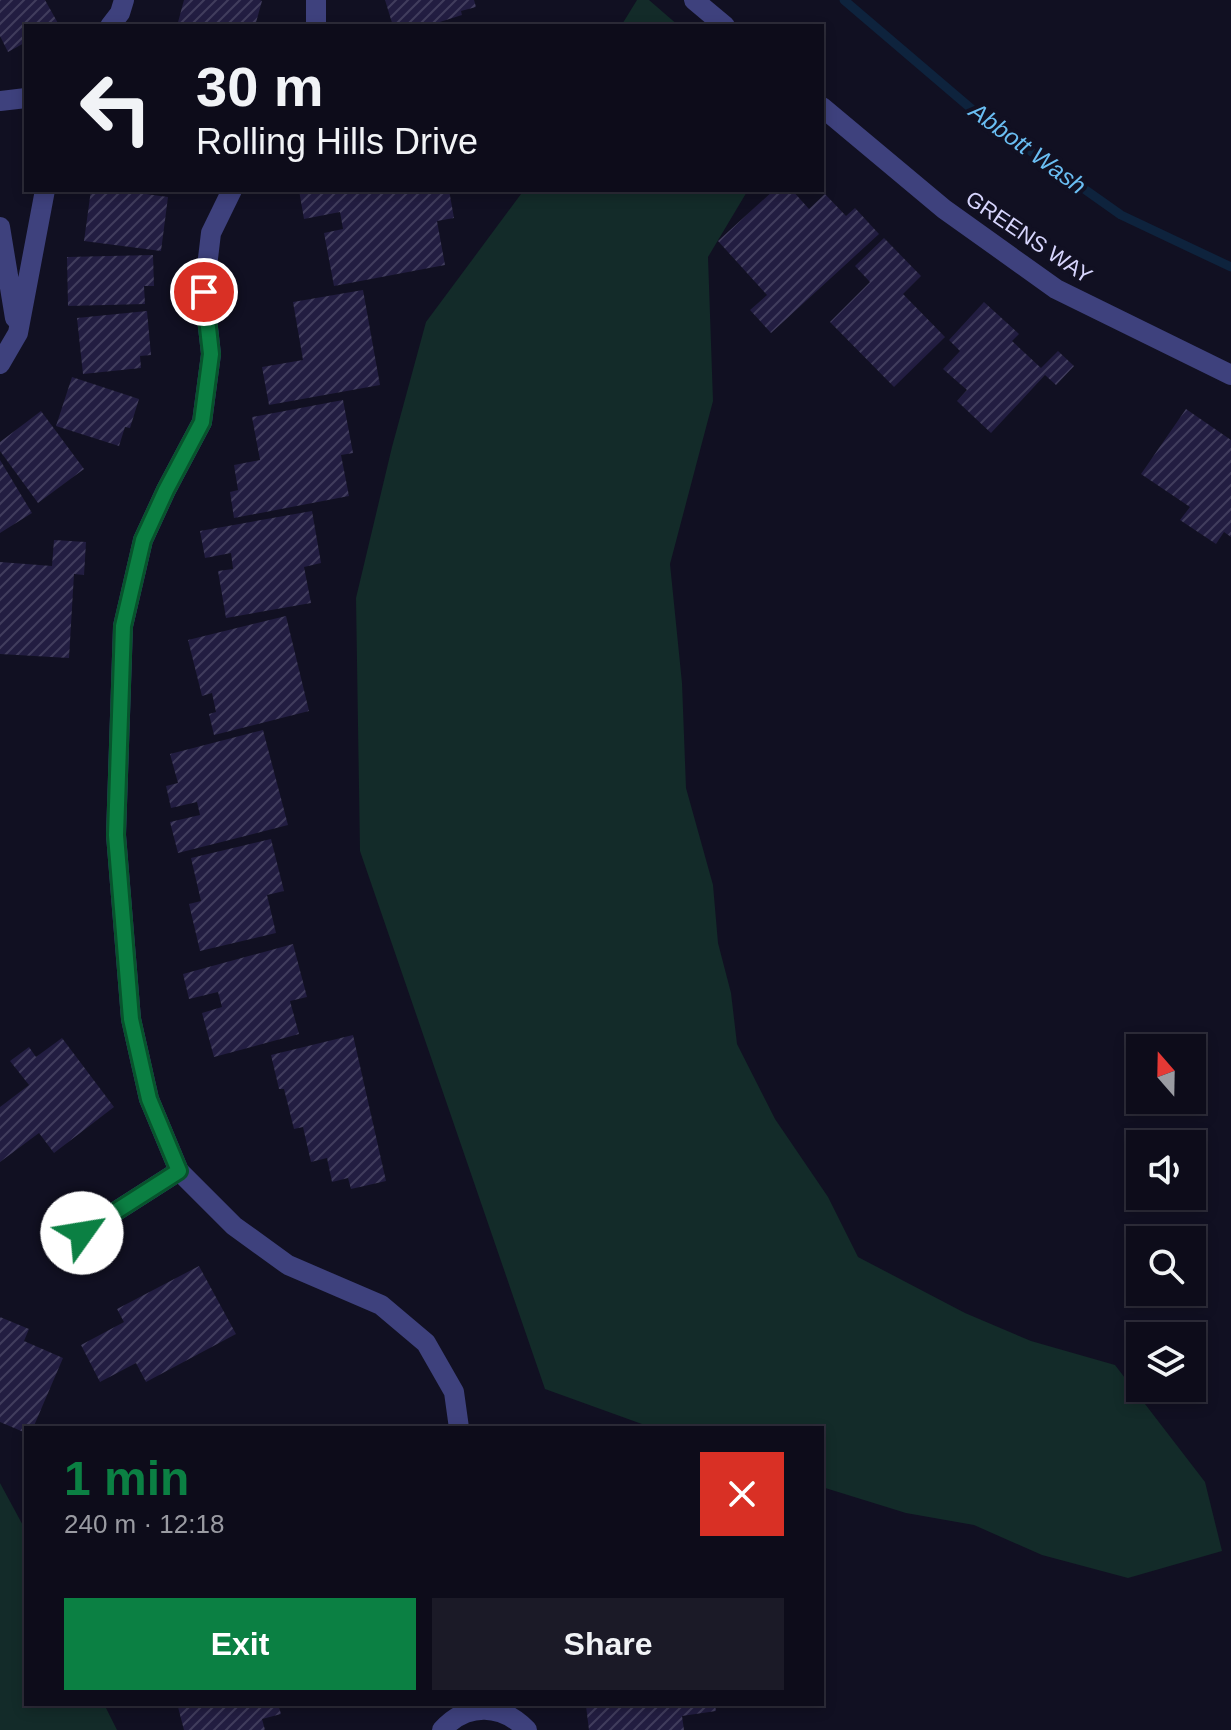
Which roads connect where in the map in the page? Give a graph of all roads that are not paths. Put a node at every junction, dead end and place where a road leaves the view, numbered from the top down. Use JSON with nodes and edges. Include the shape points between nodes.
{"nodes":[{"id":1,"x":124,"y":0,"type":"edge"},
{"id":2,"x":316,"y":0,"type":"edge"},
{"id":3,"x":694,"y":0,"type":"edge"},
{"id":4,"x":112,"y":24,"type":"edge"},
{"id":5,"x":316,"y":24,"type":"edge"},
{"id":6,"x":723,"y":24,"type":"edge"},
{"id":7,"x":24,"y":98,"type":"edge"},
{"id":8,"x":0,"y":101,"type":"edge"},
{"id":9,"x":824,"y":109,"type":"edge"},
{"id":10,"x":45,"y":192,"type":"edge"},
{"id":11,"x":231,"y":192,"type":"edge"},
{"id":12,"x":0,"y":227,"type":"edge"},
{"id":13,"x":18,"y":333,"type":"junction"},
{"id":14,"x":0,"y":364,"type":"edge"},
{"id":15,"x":1231,"y":375,"type":"edge"},
{"id":16,"x":179,"y":1171,"type":"junction"},
{"id":17,"x":82,"y":1233,"type":"dead end"},
{"id":18,"x":459,"y":1426,"type":"edge"},
{"id":19,"x":465,"y":1708,"type":"edge"},
{"id":20,"x":442,"y":1730,"type":"edge"},
{"id":21,"x":527,"y":1730,"type":"edge"}],
"edges":[{"from":1,"to":4,"type":"street"},
{"from":2,"to":5,"type":"street"},
{"from":3,"to":6,"type":"street"},
{"from":7,"to":8,"type":"street"},
{"from":9,"to":15,"type":"street","name":"GREENS WAY","via":[[944,209],[1056,289]]},
{"from":10,"to":13,"type":"street"},
{"from":11,"to":16,"type":"street","via":[[211,233],[204,292],[211,354],[202,422],[143,540],[123,626],[116,835],[131,1019],[149,1099]]},
{"from":12,"to":13,"type":"street"},
{"from":13,"to":14,"type":"street"},
{"from":16,"to":17,"type":"street"},
{"from":16,"to":18,"type":"street","via":[[234,1226],[288,1265],[381,1305],[426,1343],[454,1392]]},
{"from":19,"to":20,"type":"street"},
{"from":19,"to":21,"type":"street","via":[[502,1711]]}]}
